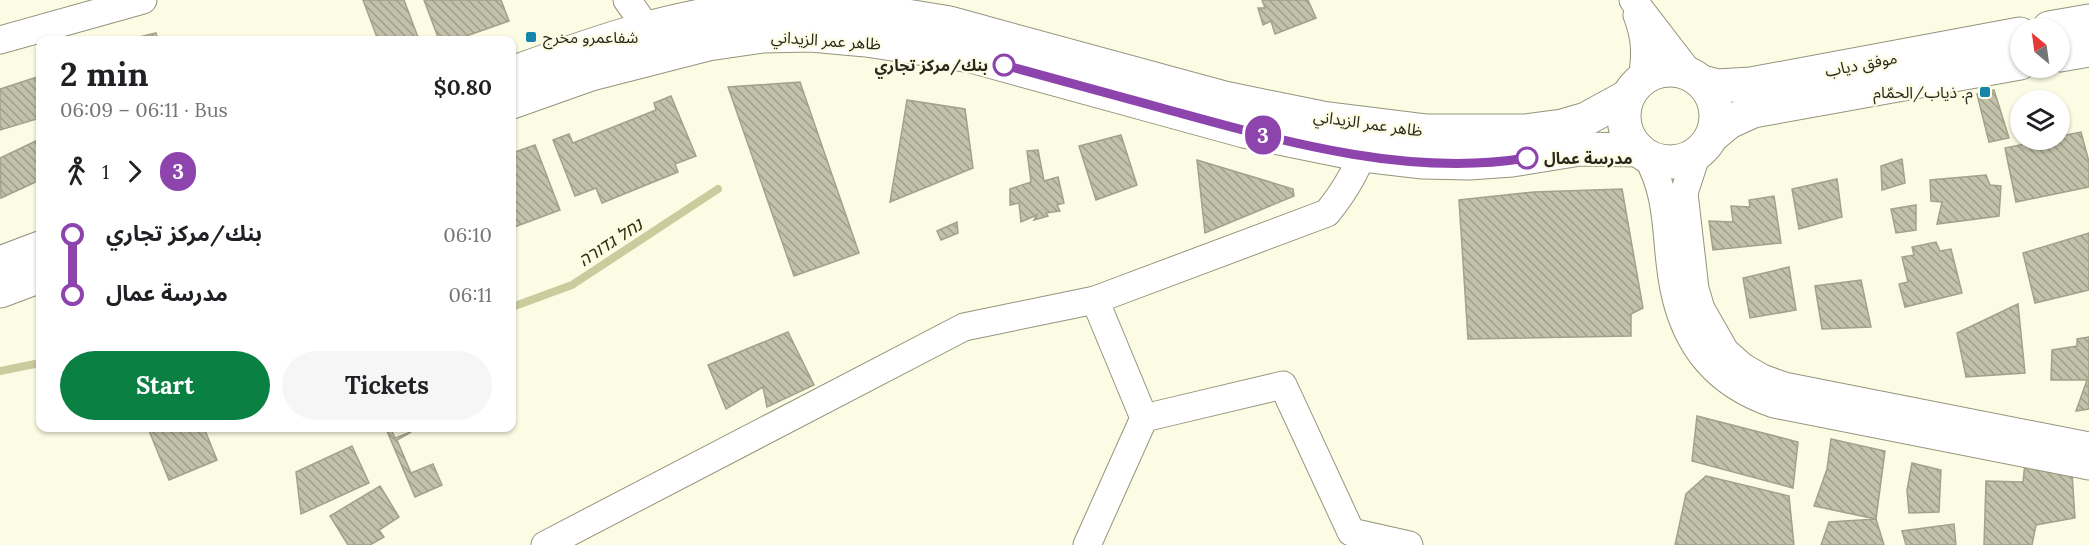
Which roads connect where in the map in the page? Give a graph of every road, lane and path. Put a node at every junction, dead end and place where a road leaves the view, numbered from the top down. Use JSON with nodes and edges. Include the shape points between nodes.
{"nodes":[{"id":1,"x":143,"y":0,"type":"edge"},
{"id":2,"x":627,"y":0,"type":"edge"},
{"id":3,"x":1632,"y":0,"type":"edge"},
{"id":4,"x":819,"y":3,"type":"edge"},
{"id":5,"x":2089,"y":21,"type":"edge"},
{"id":6,"x":2070,"y":24,"type":"edge"},
{"id":7,"x":647,"y":28,"type":"junction"},
{"id":8,"x":2010,"y":36,"type":"edge"},
{"id":9,"x":0,"y":40,"type":"edge"},
{"id":10,"x":2089,"y":50,"type":"edge"},
{"id":11,"x":2070,"y":54,"type":"edge"},
{"id":12,"x":2010,"y":65,"type":"edge"},
{"id":13,"x":516,"y":72,"type":"edge"},
{"id":14,"x":1696,"y":78,"type":"junction"},
{"id":15,"x":1635,"y":88,"type":"junction"},
{"id":16,"x":516,"y":101,"type":"edge"},
{"id":17,"x":1367,"y":140,"type":"junction"},
{"id":18,"x":1704,"y":144,"type":"junction"},
{"id":19,"x":1642,"y":152,"type":"junction"},
{"id":20,"x":36,"y":250,"type":"edge"},
{"id":21,"x":0,"y":263,"type":"edge"},
{"id":22,"x":36,"y":278,"type":"edge"},
{"id":23,"x":0,"y":291,"type":"edge"},
{"id":24,"x":1095,"y":300,"type":"junction"},
{"id":25,"x":1144,"y":418,"type":"junction"},
{"id":26,"x":2089,"y":446,"type":"edge"},
{"id":27,"x":2089,"y":466,"type":"edge"},
{"id":28,"x":545,"y":545,"type":"edge"},
{"id":29,"x":1087,"y":545,"type":"edge"},
{"id":30,"x":1409,"y":545,"type":"edge"}],
"edges":[{"from":1,"to":9,"type":"street"},
{"from":2,"to":7,"type":"street"},
{"from":3,"to":14,"type":"street"},
{"from":3,"to":15,"type":"street","via":[[1645,34],[1647,53]]},
{"from":4,"to":7,"type":"main road","name":"ظاهر عمر الزيداني","via":[[699,16]]},
{"from":4,"to":17,"type":"main road","name":"ظاهر عمر الزيداني","via":[[949,23],[1224,98],[1322,118]]},
{"from":5,"to":6,"type":"main road"},
{"from":7,"to":13,"type":"main road","name":"ظاهر عمر الزيداني"},
{"from":8,"to":14,"type":"main road","name":"موفق دياب","via":[[1751,84],[1717,87]]},
{"from":10,"to":11,"type":"main road"},
{"from":12,"to":18,"type":"main road","name":"موفق دياب","via":[[1753,111],[1729,122]]},
{"from":14,"to":15,"type":"main road","via":[[1676,70],[1662,70]]},
{"from":14,"to":18,"type":"main road","via":[[1710,93],[1716,109],[1716,122]]},
{"from":15,"to":17,"type":"main road","name":"ظاهر عمر الزيداني","via":[[1586,118],[1562,126],[1526,131],[1427,131]]},
{"from":15,"to":19,"type":"main road","via":[[1624,110],[1625,125]]},
{"from":16,"to":17,"type":"main road","name":"ظاهر عمر الزيداني","via":[[591,74],[708,44],[763,36],[811,35],[971,56],[1244,131]]},
{"from":17,"to":19,"type":"main road","name":"ظاهر عمر الزيداني","via":[[1423,162],[1512,160],[1580,149]]},
{"from":17,"to":24,"type":"street","via":[[1341,195],[1327,213]]},
{"from":18,"to":19,"type":"main road","via":[[1679,161],[1665,161]]},
{"from":18,"to":26,"type":"street","via":[[1684,193],[1695,289],[1712,331],[1725,351],[1743,367],[1784,386]]},
{"from":19,"to":27,"type":"street","via":[[1657,173],[1664,196],[1674,288],[1682,315],[1707,363],[1728,382],[1774,404]]},
{"from":20,"to":21,"type":"main road"},
{"from":22,"to":23,"type":"main road"},
{"from":24,"to":25,"type":"street"},
{"from":24,"to":28,"type":"street","via":[[964,327]]},
{"from":25,"to":29,"type":"street"},
{"from":25,"to":30,"type":"street","via":[[1283,385],[1351,532]]}]}
